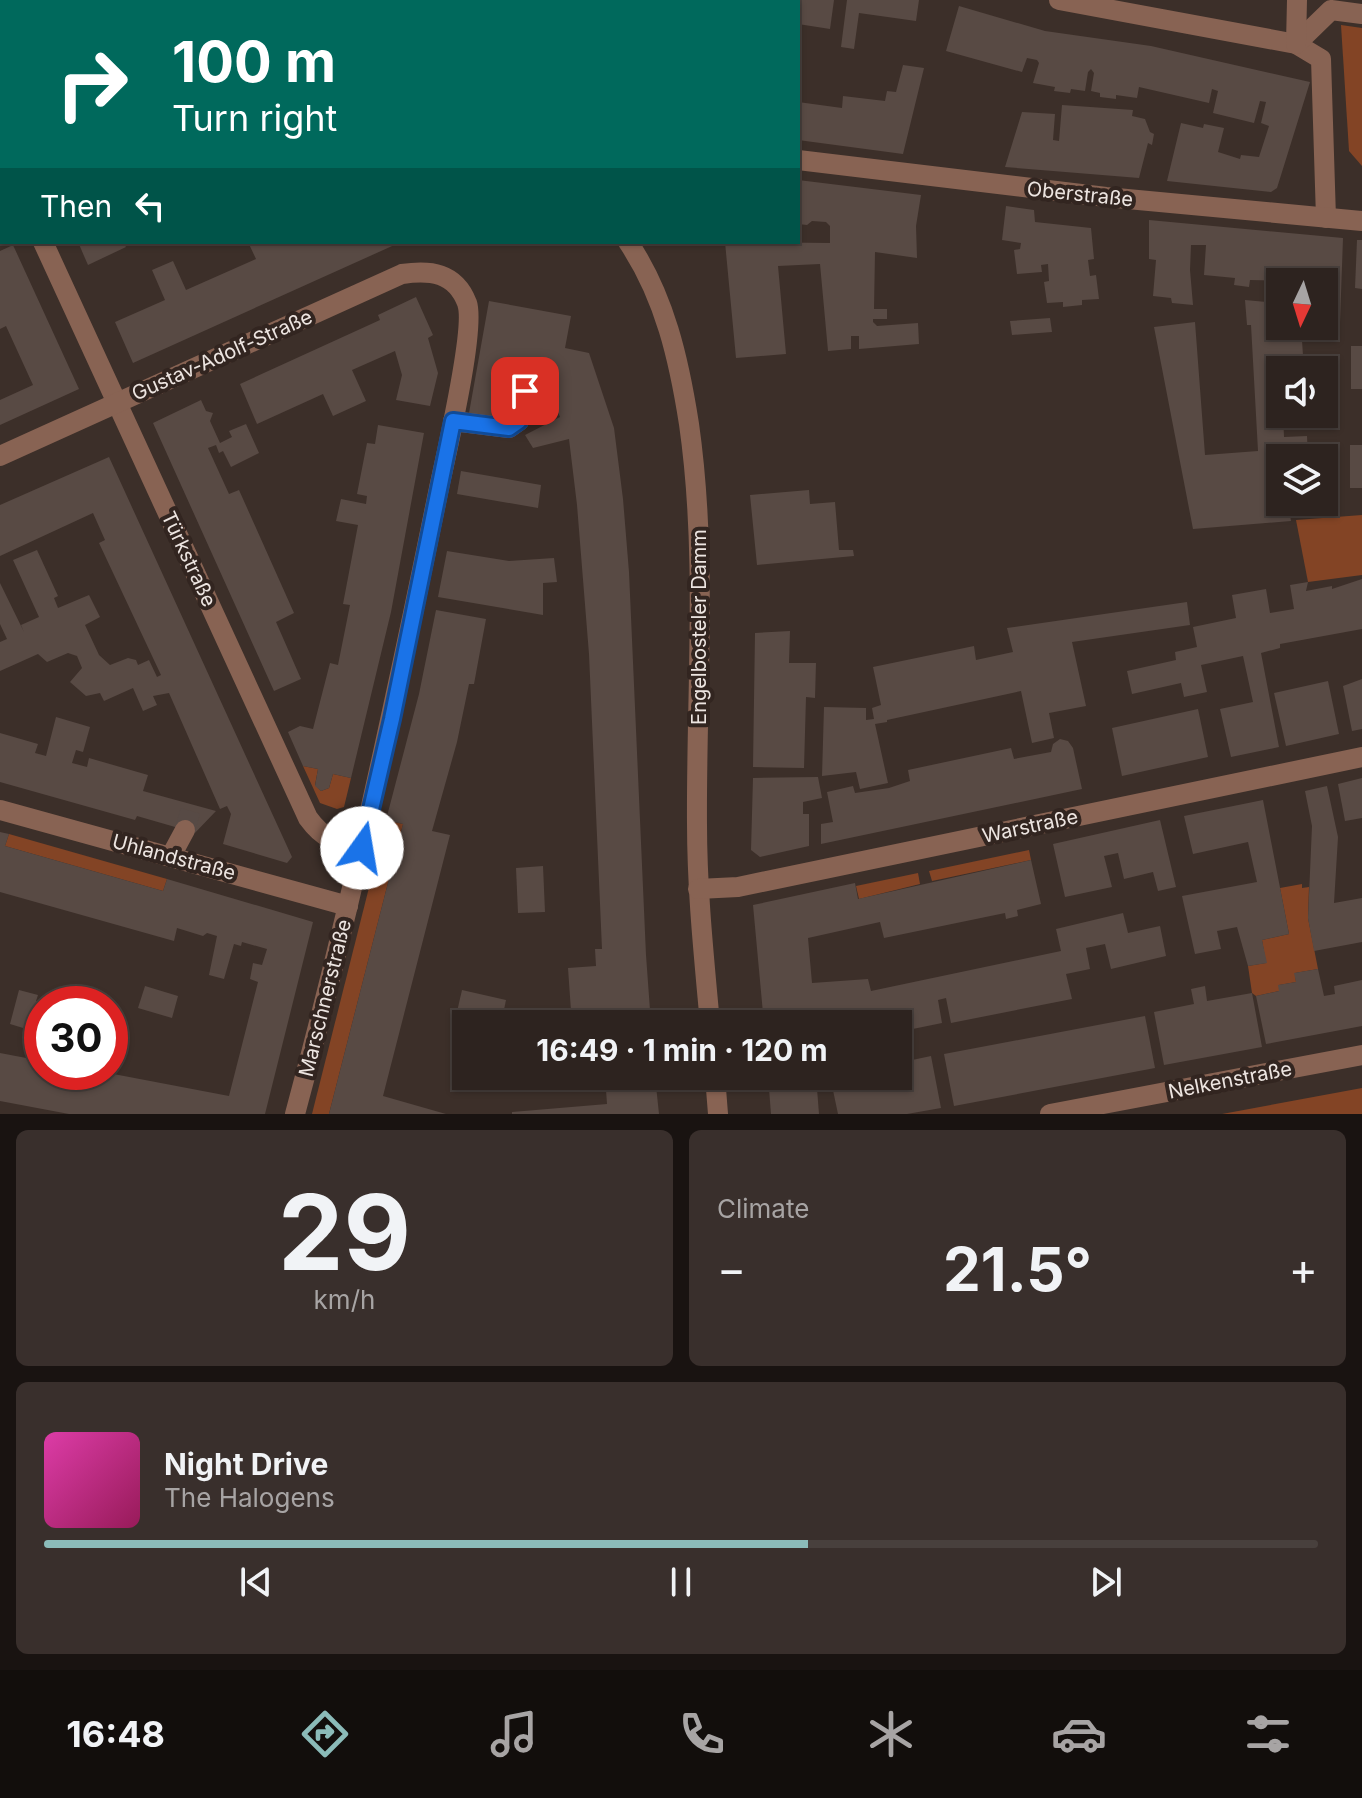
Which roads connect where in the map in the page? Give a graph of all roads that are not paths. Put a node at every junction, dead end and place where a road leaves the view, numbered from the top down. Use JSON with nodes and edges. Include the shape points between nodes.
{"nodes":[{"id":1,"x":1059,"y":0,"type":"edge"},
{"id":2,"x":1297,"y":0,"type":"edge"},
{"id":3,"x":1362,"y":14,"type":"edge"},
{"id":4,"x":1296,"y":44,"type":"junction"},
{"id":5,"x":800,"y":160,"type":"edge"},
{"id":6,"x":1326,"y":218,"type":"junction"},
{"id":7,"x":1362,"y":221,"type":"edge"},
{"id":8,"x":44,"y":244,"type":"edge"},
{"id":9,"x":629,"y":244,"type":"edge"},
{"id":10,"x":446,"y":278,"type":"joint"},
{"id":11,"x":525,"y":391,"type":"dead end"},
{"id":12,"x":117,"y":402,"type":"junction"},
{"id":13,"x":453,"y":421,"type":"junction"},
{"id":14,"x":0,"y":456,"type":"edge"},
{"id":15,"x":1362,"y":757,"type":"edge"},
{"id":16,"x":0,"y":810,"type":"edge"},
{"id":17,"x":185,"y":830,"type":"tunnel mouth"},
{"id":18,"x":362,"y":848,"type":"junction"},
{"id":19,"x":171,"y":856,"type":"junction"},
{"id":20,"x":698,"y":889,"type":"junction"},
{"id":21,"x":348,"y":906,"type":"junction"},
{"id":22,"x":709,"y":1010,"type":"edge"},
{"id":23,"x":1362,"y":1055,"type":"edge"},
{"id":24,"x":716,"y":1090,"type":"edge"},
{"id":25,"x":295,"y":1114,"type":"edge"},
{"id":26,"x":718,"y":1114,"type":"edge"},
{"id":27,"x":1050,"y":1114,"type":"edge"}],
"edges":[{"from":1,"to":4,"type":"street"},
{"from":2,"to":4,"type":"street"},
{"from":3,"to":4,"type":"street","via":[[1331,10]]},
{"from":4,"to":6,"type":"street","via":[[1321,59]]},
{"from":5,"to":6,"type":"street","name":"Oberstraße"},
{"from":6,"to":7,"type":"street","name":"Oberstraße"},
{"from":8,"to":12,"type":"street","name":"Türkstraße"},
{"from":9,"to":20,"type":"street","name":"Engelbosteler Damm","via":[[676,349],[694,465],[700,539]]},
{"from":10,"to":12,"type":"street","name":"Gustav-Adolf-Straße","via":[[430,271],[402,274]]},
{"from":10,"to":13,"type":"street","name":"Marschnerstraße","via":[[468,305]]},
{"from":11,"to":13,"type":"street","via":[[519,421],[509,428]]},
{"from":12,"to":14,"type":"street","name":"Gustav-Adolf-Straße"},
{"from":12,"to":18,"type":"street","name":"Türkstraße","via":[[308,818],[320,834]]},
{"from":13,"to":18,"type":"street","name":"Marschnerstraße"},
{"from":15,"to":20,"type":"street","name":"Warstraße","via":[[738,887]]},
{"from":16,"to":19,"type":"street","name":"Uhlandstraße"},
{"from":17,"to":19,"type":"street"},
{"from":18,"to":21,"type":"street","name":"Marschnerstraße"},
{"from":19,"to":21,"type":"street","name":"Uhlandstraße"},
{"from":20,"to":22,"type":"street","name":"Engelbosteler Damm"},
{"from":21,"to":25,"type":"street","name":"Marschnerstraße"},
{"from":23,"to":27,"type":"street","name":"Nelkenstraße"},
{"from":24,"to":26,"type":"street"}]}
